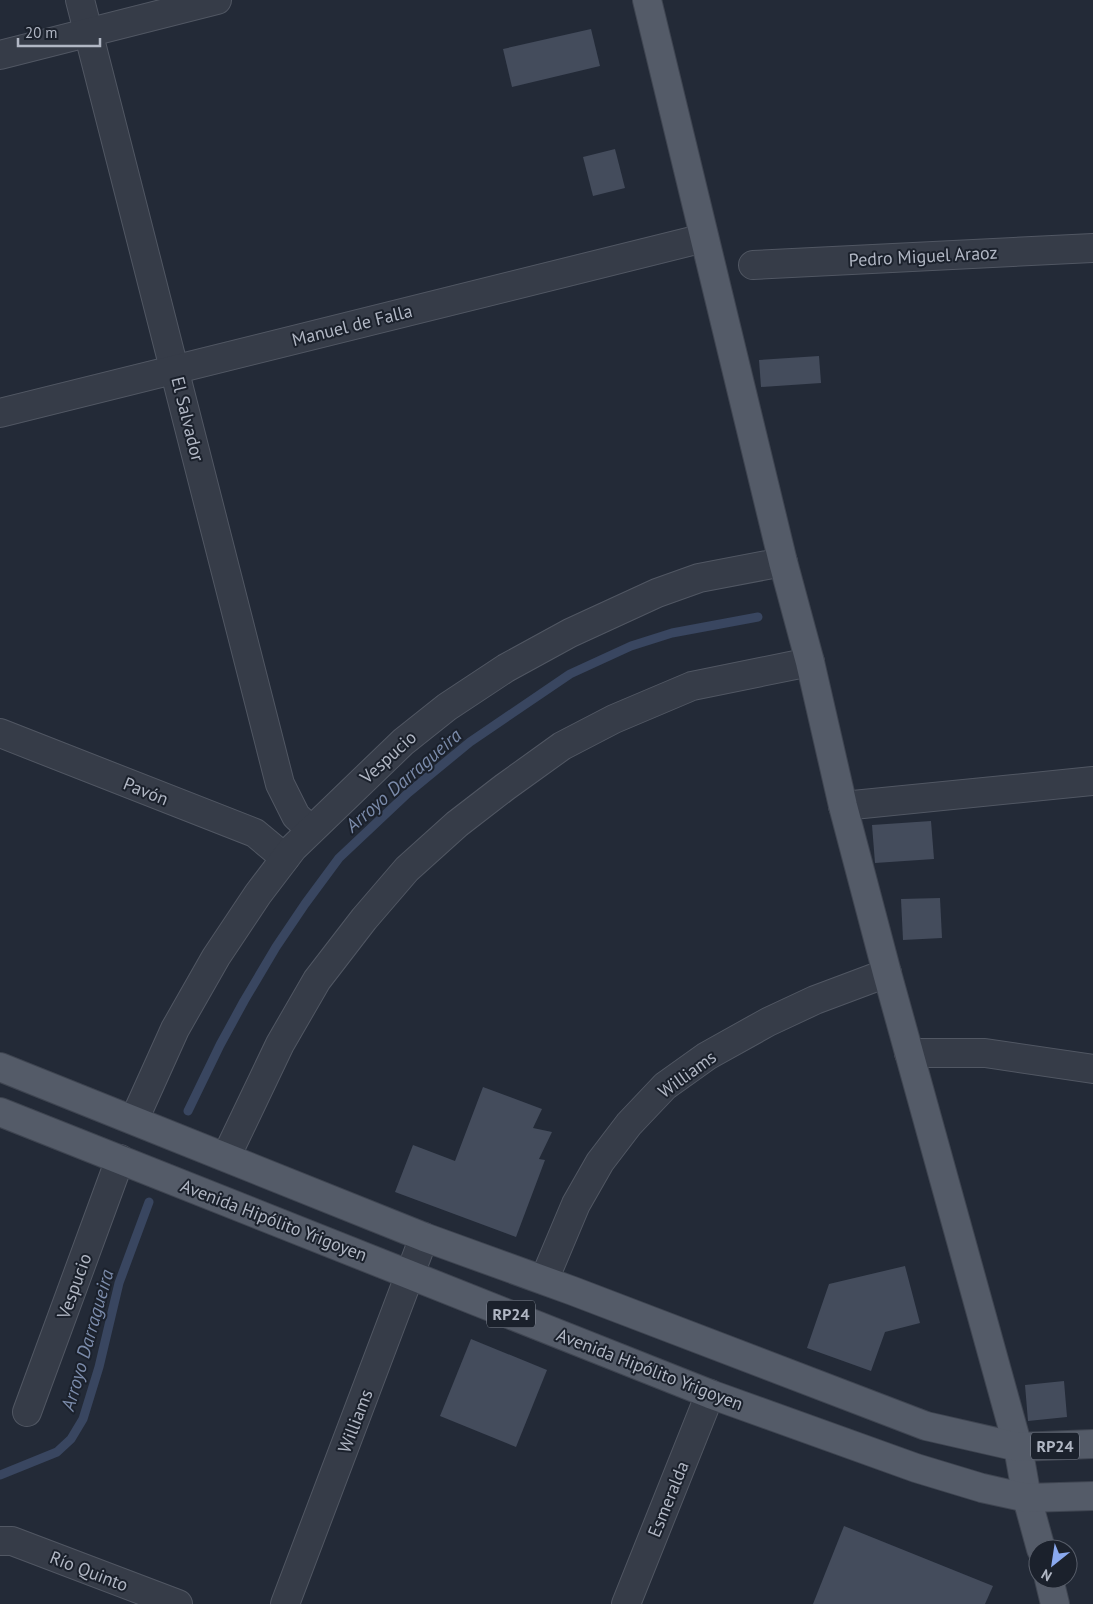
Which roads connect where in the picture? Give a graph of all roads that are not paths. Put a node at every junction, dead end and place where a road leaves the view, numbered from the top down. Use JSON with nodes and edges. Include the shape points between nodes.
{"nodes":[{"id":1,"x":80,"y":0,"type":"edge"},
{"id":2,"x":217,"y":0,"type":"edge"},
{"id":3,"x":647,"y":0,"type":"edge"},
{"id":4,"x":89,"y":32,"type":"junction"},
{"id":5,"x":0,"y":55,"type":"edge"},
{"id":6,"x":704,"y":238,"type":"junction"},
{"id":7,"x":1093,"y":248,"type":"edge"},
{"id":8,"x":753,"y":265,"type":"dead end"},
{"id":9,"x":175,"y":369,"type":"junction"},
{"id":10,"x":0,"y":413,"type":"edge"},
{"id":11,"x":783,"y":562,"type":"junction"},
{"id":12,"x":810,"y":662,"type":"junction"},
{"id":13,"x":0,"y":733,"type":"edge"},
{"id":14,"x":1093,"y":781,"type":"edge"},
{"id":15,"x":843,"y":806,"type":"junction"},
{"id":16,"x":311,"y":830,"type":"junction"},
{"id":17,"x":285,"y":858,"type":"junction"},
{"id":18,"x":887,"y":973,"type":"junction"},
{"id":19,"x":909,"y":1053,"type":"junction"},
{"id":20,"x":0,"y":1067,"type":"edge"},
{"id":21,"x":1093,"y":1069,"type":"edge"},
{"id":22,"x":0,"y":1112,"type":"edge"},
{"id":23,"x":134,"y":1120,"type":"junction"},
{"id":24,"x":226,"y":1157,"type":"junction"},
{"id":25,"x":120,"y":1159,"type":"junction"},
{"id":26,"x":424,"y":1237,"type":"junction"},
{"id":27,"x":411,"y":1274,"type":"junction"},
{"id":28,"x":544,"y":1280,"type":"junction"},
{"id":29,"x":710,"y":1394,"type":"junction"},
{"id":30,"x":27,"y":1412,"type":"dead end"},
{"id":31,"x":1093,"y":1444,"type":"edge"},
{"id":32,"x":1018,"y":1447,"type":"junction"},
{"id":33,"x":1093,"y":1496,"type":"edge"},
{"id":34,"x":1027,"y":1498,"type":"junction"},
{"id":35,"x":1038,"y":1539,"type":"edge"},
{"id":36,"x":0,"y":1541,"type":"edge"},
{"id":37,"x":1051,"y":1589,"type":"edge"},
{"id":38,"x":178,"y":1604,"type":"edge"},
{"id":39,"x":285,"y":1604,"type":"edge"},
{"id":40,"x":626,"y":1604,"type":"edge"},
{"id":41,"x":1055,"y":1604,"type":"edge"}],
"edges":[{"from":1,"to":4,"type":"street","name":"El Salvador"},
{"from":2,"to":4,"type":"street"},
{"from":3,"to":6,"type":"main road"},
{"from":4,"to":5,"type":"street"},
{"from":4,"to":9,"type":"street","name":"El Salvador"},
{"from":6,"to":9,"type":"street","name":"Manuel de Falla"},
{"from":6,"to":11,"type":"main road"},
{"from":7,"to":8,"type":"street","name":"Pedro Miguel Araoz"},
{"from":9,"to":10,"type":"street","name":"Manuel de Falla"},
{"from":9,"to":16,"type":"street","name":"El Salvador","via":[[280,784],[296,816]]},
{"from":11,"to":12,"type":"main road"},
{"from":11,"to":16,"type":"street","name":"Vespucio","via":[[699,578],[657,593],[570,633],[506,668],[447,707],[403,742]]},
{"from":12,"to":15,"type":"main road"},
{"from":12,"to":24,"type":"street","via":[[692,686],[614,719],[562,746],[457,824],[407,869],[364,918],[318,980],[280,1044]]},
{"from":13,"to":17,"type":"street","name":"Pavón","via":[[255,833]]},
{"from":14,"to":15,"type":"street"},
{"from":15,"to":18,"type":"main road"},
{"from":16,"to":17,"type":"street","name":"Vespucio"},
{"from":17,"to":23,"type":"street","name":"Vespucio","via":[[216,957],[175,1029]]},
{"from":18,"to":19,"type":"main road"},
{"from":18,"to":28,"type":"street","name":"Williams","via":[[768,1022],[707,1056],[665,1086],[629,1124],[600,1162],[576,1204]]},
{"from":19,"to":21,"type":"street","via":[[985,1053]]},
{"from":19,"to":32,"type":"main road"},
{"from":20,"to":23,"type":"main road","number":"RP24"},
{"from":22,"to":25,"type":"main road","name":"Avenida Hipólito Yrigoyen","number":"RP24"},
{"from":23,"to":24,"type":"main road","number":"RP24"},
{"from":24,"to":26,"type":"main road","number":"RP24"},
{"from":25,"to":27,"type":"main road","name":"Avenida Hipólito Yrigoyen","number":"RP24"},
{"from":25,"to":30,"type":"street","name":"Vespucio"},
{"from":26,"to":27,"type":"street","name":"Williams"},
{"from":26,"to":28,"type":"main road","number":"RP24"},
{"from":27,"to":29,"type":"main road","name":"Avenida Hipólito Yrigoyen","number":"RP24"},
{"from":27,"to":39,"type":"street","name":"Williams"},
{"from":28,"to":32,"type":"main road","number":"RP24","via":[[926,1426]]},
{"from":29,"to":34,"type":"main road","name":"Avenida Hipólito Yrigoyen","number":"RP24","via":[[916,1468]]},
{"from":29,"to":40,"type":"street","name":"Esmeralda"},
{"from":31,"to":32,"type":"main road","number":"RP24"},
{"from":32,"to":34,"type":"main road"},
{"from":33,"to":34,"type":"main road","number":"RP24"},
{"from":34,"to":35,"type":"main road"},
{"from":36,"to":38,"type":"street","name":"Río Quinto","via":[[12,1541]]},
{"from":37,"to":41,"type":"main road"}]}
